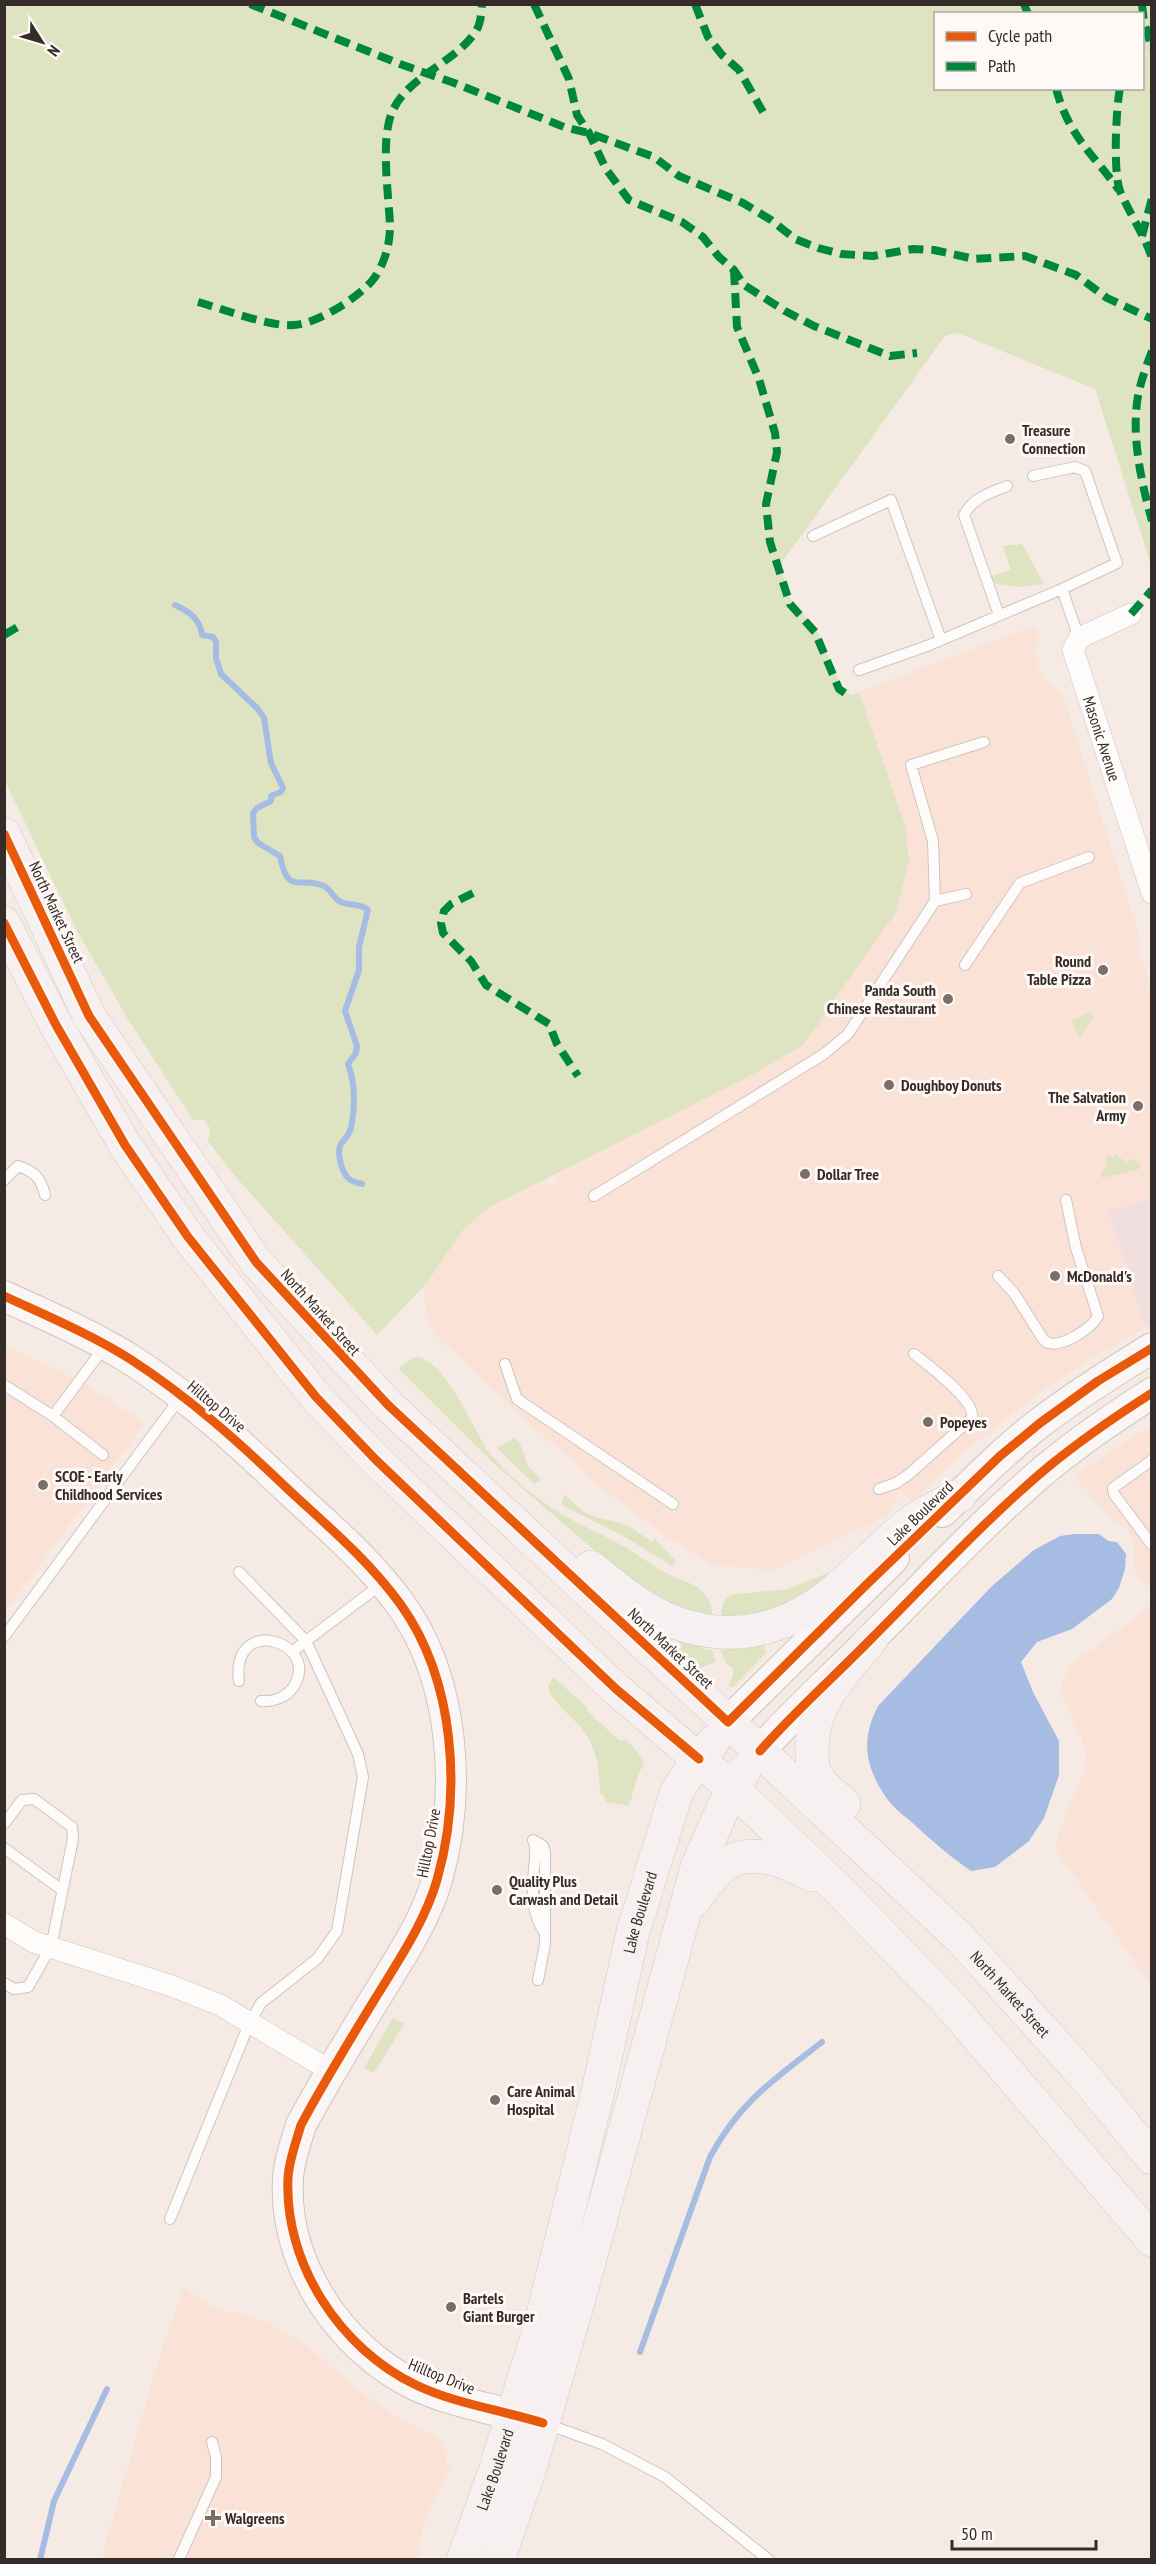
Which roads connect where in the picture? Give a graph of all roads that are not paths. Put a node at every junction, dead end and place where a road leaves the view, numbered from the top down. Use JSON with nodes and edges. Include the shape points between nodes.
{"nodes":[{"id":1,"x":1033,"y":476,"type":"dead end"},
{"id":2,"x":1006,"y":486,"type":"dead end"},
{"id":3,"x":813,"y":536,"type":"dead end"},
{"id":4,"x":1062,"y":589,"type":"junction"},
{"id":5,"x":1131,"y":614,"type":"dead end"},
{"id":6,"x":999,"y":615,"type":"junction"},
{"id":7,"x":1079,"y":638,"type":"junction"},
{"id":8,"x":941,"y":640,"type":"junction"},
{"id":9,"x":859,"y":669,"type":"dead end"},
{"id":10,"x":984,"y":741,"type":"dead end"},
{"id":11,"x":4,"y":834,"type":"edge"},
{"id":12,"x":1089,"y":857,"type":"dead end"},
{"id":13,"x":1152,"y":893,"type":"edge"},
{"id":14,"x":966,"y":894,"type":"dead end"},
{"id":15,"x":935,"y":901,"type":"junction"},
{"id":16,"x":4,"y":922,"type":"edge"},
{"id":17,"x":964,"y":964,"type":"dead end"},
{"id":18,"x":4,"y":1180,"type":"edge"},
{"id":19,"x":45,"y":1195,"type":"dead end"},
{"id":20,"x":594,"y":1196,"type":"dead end"},
{"id":21,"x":1066,"y":1200,"type":"dead end"},
{"id":22,"x":998,"y":1276,"type":"dead end"},
{"id":23,"x":4,"y":1296,"type":"edge"},
{"id":24,"x":105,"y":1346,"type":"junction"},
{"id":25,"x":1152,"y":1348,"type":"edge"},
{"id":26,"x":339,"y":1354,"type":"junction"},
{"id":27,"x":914,"y":1354,"type":"dead end"},
{"id":28,"x":506,"y":1364,"type":"dead end"},
{"id":29,"x":4,"y":1385,"type":"edge"},
{"id":30,"x":1152,"y":1393,"type":"edge"},
{"id":31,"x":182,"y":1396,"type":"junction"},
{"id":32,"x":1152,"y":1415,"type":"edge"},
{"id":33,"x":53,"y":1416,"type":"junction"},
{"id":34,"x":1026,"y":1434,"type":"junction"},
{"id":35,"x":1070,"y":1451,"type":"junction"},
{"id":36,"x":103,"y":1455,"type":"dead end"},
{"id":37,"x":1152,"y":1460,"type":"edge"},
{"id":38,"x":879,"y":1489,"type":"dead end"},
{"id":39,"x":959,"y":1496,"type":"junction"},
{"id":40,"x":673,"y":1504,"type":"dead end"},
{"id":41,"x":1152,"y":1545,"type":"edge"},
{"id":42,"x":239,"y":1572,"type":"dead end"},
{"id":43,"x":383,"y":1583,"type":"junction"},
{"id":44,"x":912,"y":1597,"type":"junction"},
{"id":45,"x":4,"y":1637,"type":"edge"},
{"id":46,"x":871,"y":1640,"type":"junction"},
{"id":47,"x":306,"y":1641,"type":"junction"},
{"id":48,"x":292,"y":1652,"type":"junction"},
{"id":49,"x":239,"y":1681,"type":"dead end"},
{"id":50,"x":261,"y":1701,"type":"dead end"},
{"id":51,"x":728,"y":1722,"type":"junction"},
{"id":52,"x":760,"y":1751,"type":"junction"},
{"id":53,"x":699,"y":1759,"type":"junction"},
{"id":54,"x":732,"y":1788,"type":"junction"},
{"id":55,"x":4,"y":1824,"type":"edge"},
{"id":56,"x":533,"y":1840,"type":"dead end"},
{"id":57,"x":4,"y":1848,"type":"edge"},
{"id":58,"x":62,"y":1890,"type":"junction"},
{"id":59,"x":841,"y":1892,"type":"junction"},
{"id":60,"x":686,"y":1911,"type":"junction"},
{"id":61,"x":4,"y":1924,"type":"edge"},
{"id":62,"x":961,"y":1939,"type":"junction"},
{"id":63,"x":51,"y":1947,"type":"junction"},
{"id":64,"x":538,"y":1980,"type":"dead end"},
{"id":65,"x":4,"y":1983,"type":"edge"},
{"id":66,"x":249,"y":2024,"type":"junction"},
{"id":67,"x":331,"y":2071,"type":"junction"},
{"id":68,"x":1152,"y":2158,"type":"edge"},
{"id":69,"x":170,"y":2219,"type":"dead end"},
{"id":70,"x":1152,"y":2240,"type":"edge"},
{"id":71,"x":528,"y":2419,"type":"junction"},
{"id":72,"x":212,"y":2442,"type":"dead end"},
{"id":73,"x":179,"y":2559,"type":"edge"},
{"id":74,"x":463,"y":2559,"type":"edge"},
{"id":75,"x":498,"y":2559,"type":"edge"},
{"id":76,"x":768,"y":2559,"type":"edge"}],
"edges":[{"from":1,"to":4,"type":"lane","via":[[1075,466],[1085,471],[1117,563]]},
{"from":2,"to":6,"type":"lane","via":[[982,495],[964,515]]},
{"from":3,"to":8,"type":"lane","via":[[891,500]]},
{"from":4,"to":6,"type":"lane"},
{"from":4,"to":7,"type":"lane"},
{"from":5,"to":7,"type":"street"},
{"from":6,"to":8,"type":"lane"},
{"from":7,"to":13,"type":"street","name":"Masonic Avenue","via":[[1073,650],[1079,672]]},
{"from":8,"to":9,"type":"lane"},
{"from":10,"to":15,"type":"lane","via":[[911,765],[933,841]]},
{"from":11,"to":26,"type":"main road","name":"North Market Street","via":[[89,1016],[256,1262]]},
{"from":12,"to":17,"type":"lane","via":[[1020,883]]},
{"from":14,"to":15,"type":"lane"},
{"from":15,"to":20,"type":"lane","via":[[848,1034],[836,1045]]},
{"from":16,"to":53,"type":"main road","via":[[56,1025],[125,1145],[188,1237],[316,1397],[376,1460],[616,1689]]},
{"from":18,"to":19,"type":"lane","via":[[18,1166],[34,1172]]},
{"from":21,"to":22,"type":"lane","via":[[1076,1248],[1098,1316],[1094,1322],[1062,1342],[1048,1343]]},
{"from":23,"to":24,"type":"main road","name":"Hilltop Drive"},
{"from":24,"to":31,"type":"main road","name":"Hilltop Drive"},
{"from":24,"to":33,"type":"lane"},
{"from":25,"to":34,"type":"main road","name":"Lake Boulevard","via":[[1098,1381]]},
{"from":26,"to":39,"type":"main road","via":[[385,1379],[563,1545],[626,1594],[658,1615],[700,1630],[748,1633],[803,1613],[915,1519]]},
{"from":26,"to":51,"type":"main road","name":"North Market Street","via":[[397,1413]]},
{"from":27,"to":38,"type":"lane","via":[[938,1372],[974,1413],[972,1419],[908,1475]]},
{"from":28,"to":40,"type":"lane","via":[[517,1400]]},
{"from":29,"to":33,"type":"lane"},
{"from":30,"to":35,"type":"main road","name":"Lake Boulevard"},
{"from":31,"to":43,"type":"main road","name":"Hilltop Drive","via":[[268,1470]]},
{"from":31,"to":45,"type":"lane"},
{"from":32,"to":35,"type":"main road","via":[[1096,1447]]},
{"from":33,"to":36,"type":"lane"},
{"from":34,"to":39,"type":"main road","name":"Lake Boulevard"},
{"from":34,"to":44,"type":"main road","via":[[1019,1472],[928,1563]]},
{"from":35,"to":44,"type":"main road","name":"Lake Boulevard"},
{"from":37,"to":41,"type":"lane","via":[[1113,1488]]},
{"from":39,"to":51,"type":"main road","name":"Lake Boulevard"},
{"from":42,"to":47,"type":"lane"},
{"from":43,"to":47,"type":"lane"},
{"from":43,"to":67,"type":"main road","name":"Hilltop Drive","via":[[402,1606],[420,1639],[441,1698],[451,1753],[450,1817],[436,1882],[418,1926]]},
{"from":44,"to":46,"type":"main road","name":"Lake Boulevard"},
{"from":46,"to":52,"type":"main road","name":"Lake Boulevard"},
{"from":46,"to":62,"type":"main road","via":[[834,1683],[819,1712],[811,1735],[812,1765],[817,1778],[881,1840]]},
{"from":47,"to":48,"type":"lane"},
{"from":47,"to":66,"type":"lane","via":[[358,1754],[363,1777],[337,1931],[317,1959],[261,2003]]},
{"from":48,"to":49,"type":"lane","via":[[274,1641],[254,1643],[239,1658]]},
{"from":48,"to":50,"type":"lane","via":[[298,1670],[292,1688],[277,1700]]},
{"from":51,"to":52,"type":"main road","name":"North Market Street"},
{"from":51,"to":53,"type":"main road","name":"Lake Boulevard"},
{"from":52,"to":54,"type":"main road","name":"Lake Boulevard"},
{"from":52,"to":62,"type":"main road","name":"North Market Street"},
{"from":53,"to":54,"type":"main road"},
{"from":53,"to":71,"type":"main road","name":"Lake Boulevard","via":[[676,1794],[633,1932],[550,2284]]},
{"from":54,"to":59,"type":"main road"},
{"from":54,"to":60,"type":"main road","name":"Lake Boulevard","via":[[697,1867]]},
{"from":55,"to":58,"type":"lane","via":[[22,1800],[34,1799],[72,1827]]},
{"from":56,"to":64,"type":"lane","via":[[543,1845],[545,1852],[544,1950]]},
{"from":57,"to":58,"type":"lane"},
{"from":58,"to":63,"type":"lane"},
{"from":59,"to":60,"type":"main road","via":[[775,1858],[744,1858],[725,1864]]},
{"from":59,"to":70,"type":"main road","via":[[952,2007]]},
{"from":60,"to":71,"type":"main road","name":"Lake Boulevard","via":[[617,2164]]},
{"from":61,"to":63,"type":"street"},
{"from":62,"to":68,"type":"main road","name":"North Market Street"},
{"from":63,"to":65,"type":"lane","via":[[28,1987],[14,1989]]},
{"from":63,"to":66,"type":"street","via":[[170,1985],[220,2006]]},
{"from":66,"to":67,"type":"street"},
{"from":66,"to":69,"type":"lane"},
{"from":67,"to":71,"type":"main road","name":"Hilltop Drive","via":[[301,2125],[288,2178],[291,2220],[302,2263],[336,2322],[375,2361],[430,2391]]},
{"from":71,"to":74,"type":"main road","name":"Lake Boulevard"},
{"from":71,"to":75,"type":"main road","name":"Lake Boulevard","via":[[531,2465]]},
{"from":71,"to":76,"type":"lane","via":[[602,2444],[665,2477]]},
{"from":72,"to":73,"type":"lane","via":[[216,2477]]}]}
